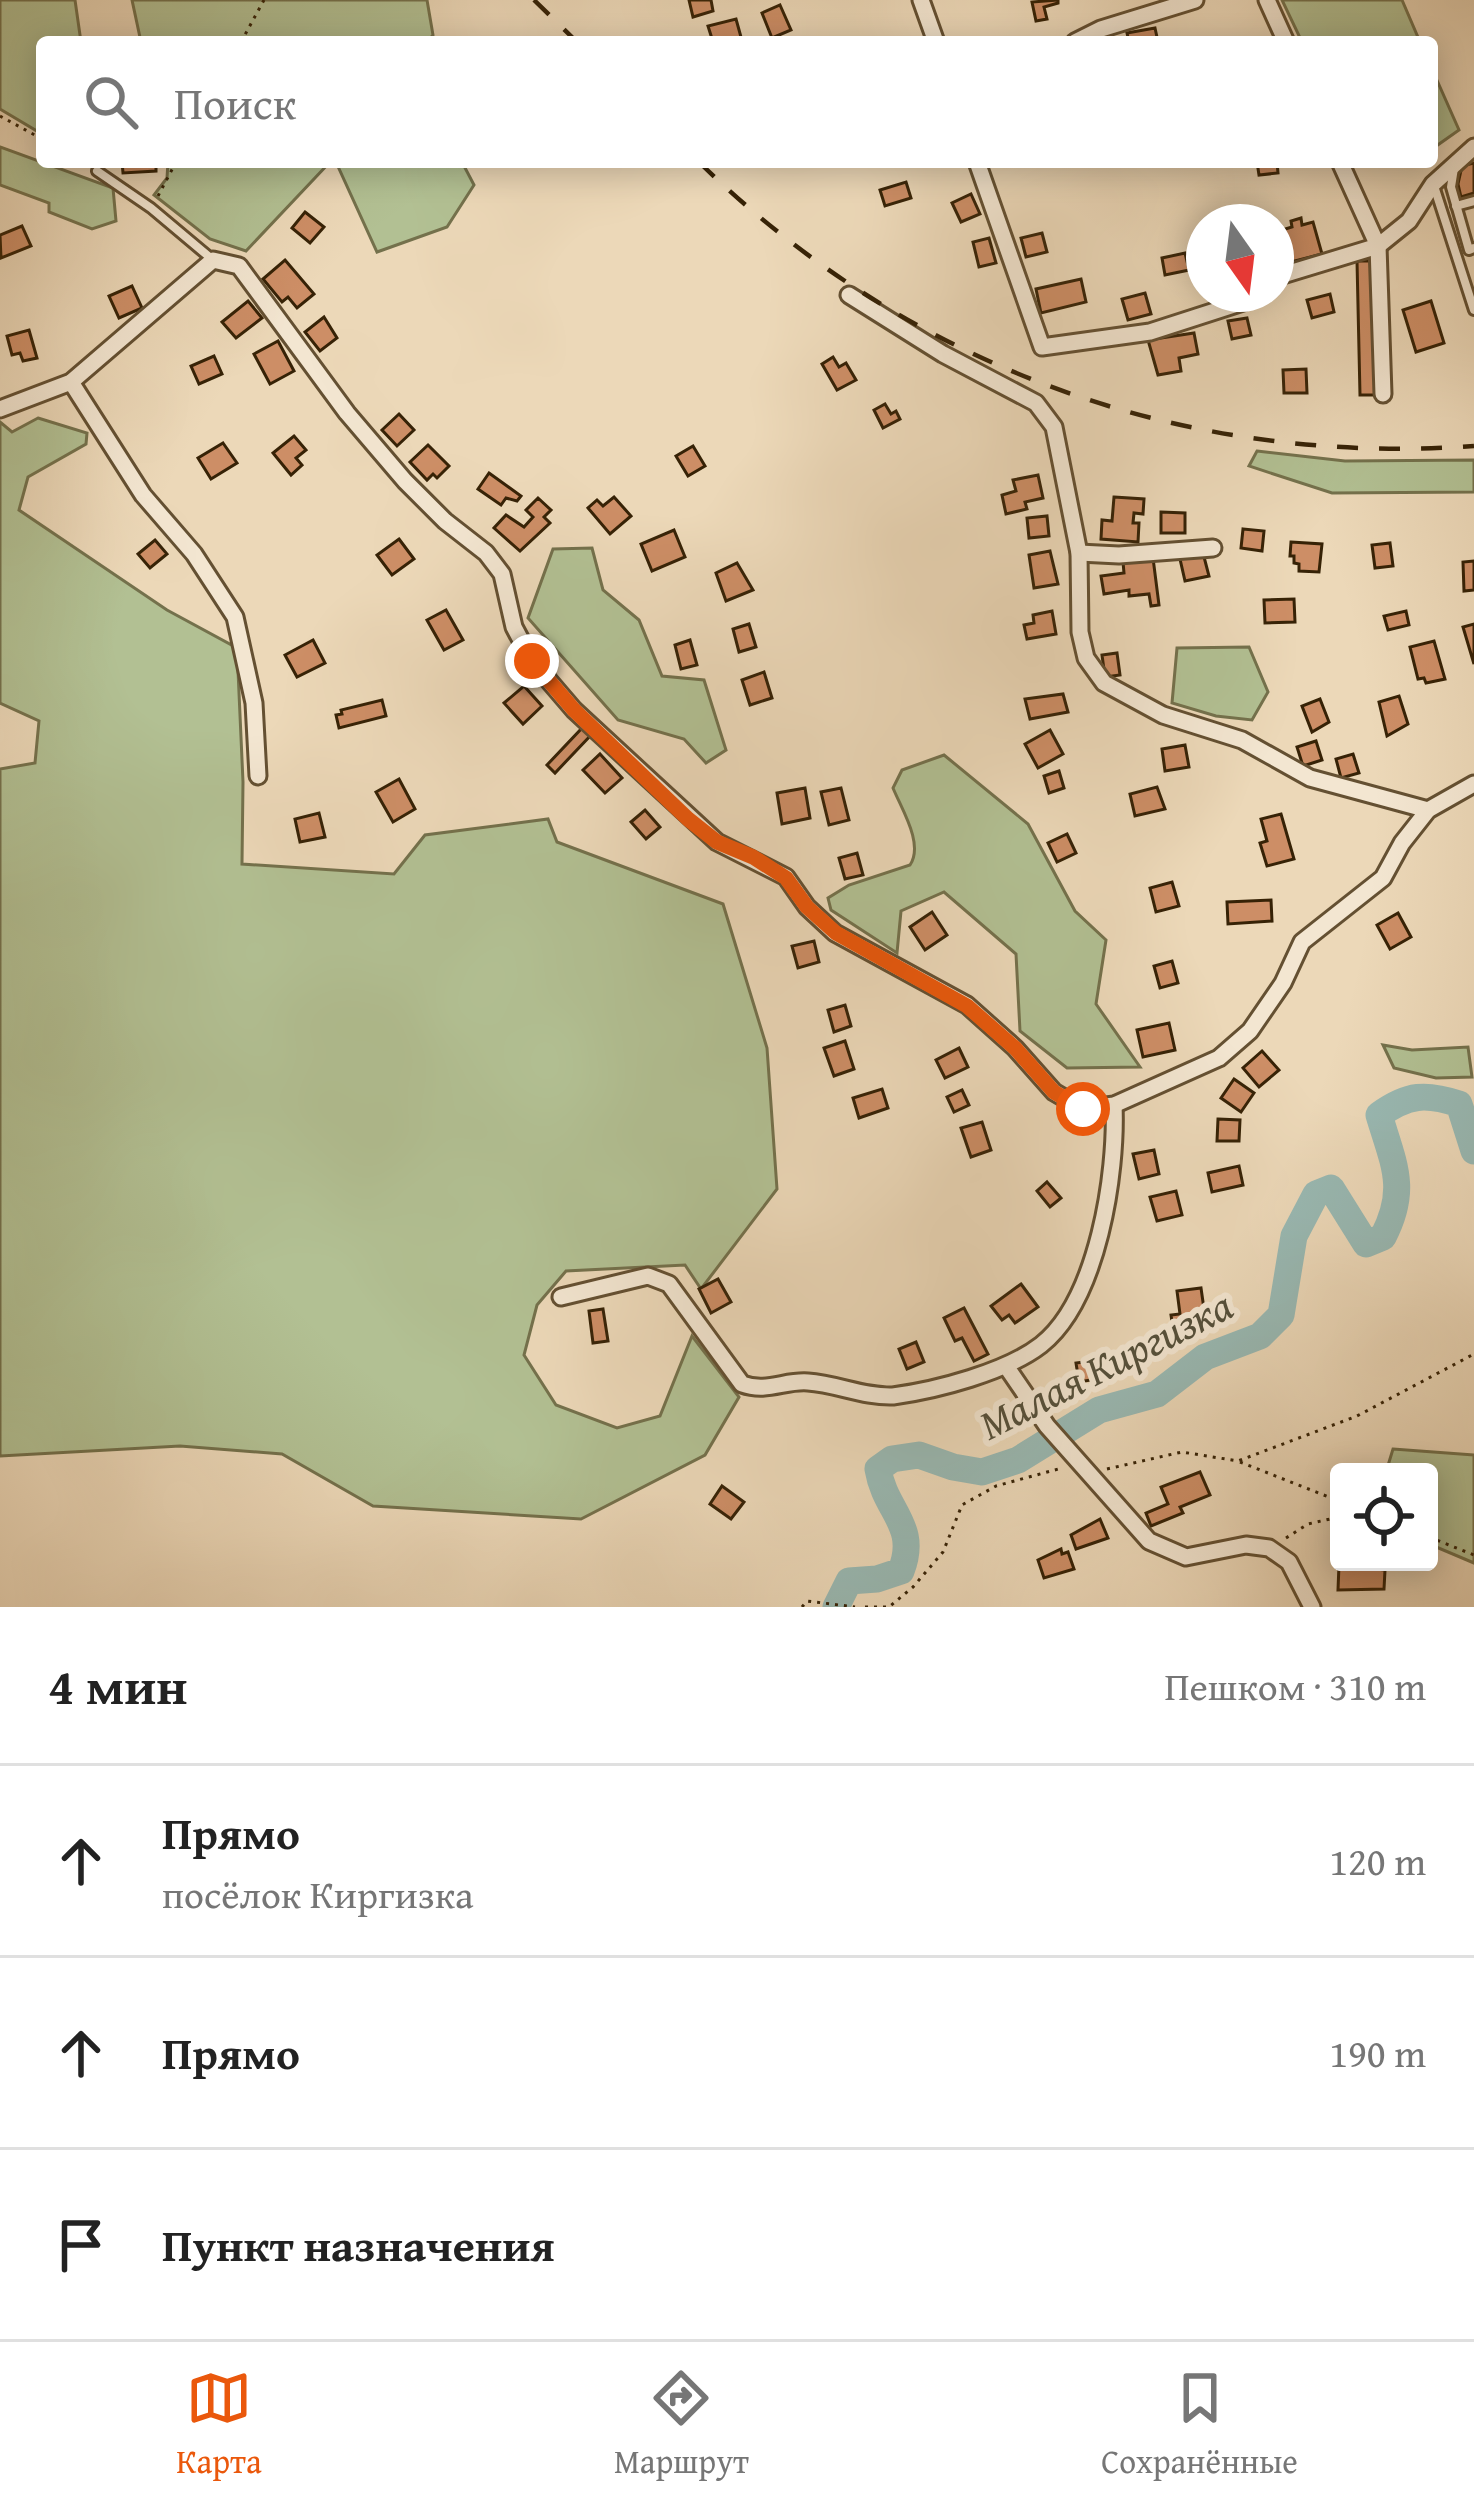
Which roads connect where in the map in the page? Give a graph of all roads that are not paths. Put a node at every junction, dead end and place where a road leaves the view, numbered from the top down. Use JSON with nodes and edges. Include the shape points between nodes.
{"nodes":[{"id":1,"x":921,"y":0,"type":"edge"},
{"id":2,"x":1195,"y":0,"type":"edge"},
{"id":3,"x":1267,"y":0,"type":"edge"},
{"id":4,"x":934,"y":36,"type":"edge"},
{"id":5,"x":1087,"y":36,"type":"edge"},
{"id":6,"x":1283,"y":36,"type":"edge"},
{"id":7,"x":1474,"y":147,"type":"edge"},
{"id":8,"x":1454,"y":166,"type":"junction"},
{"id":9,"x":979,"y":168,"type":"edge"},
{"id":10,"x":1343,"y":168,"type":"edge"},
{"id":11,"x":97,"y":171,"type":"dead end"},
{"id":12,"x":1433,"y":184,"type":"junction"},
{"id":13,"x":1474,"y":201,"type":"edge"},
{"id":14,"x":1456,"y":206,"type":"junction"},
{"id":15,"x":1378,"y":246,"type":"junction"},
{"id":16,"x":1474,"y":248,"type":"edge"},
{"id":17,"x":213,"y":260,"type":"junction"},
{"id":18,"x":1294,"y":272,"type":"edge"},
{"id":19,"x":849,"y":296,"type":"dead end"},
{"id":20,"x":1474,"y":310,"type":"edge"},
{"id":21,"x":1212,"y":312,"type":"edge"},
{"id":22,"x":71,"y":382,"type":"junction"},
{"id":23,"x":1383,"y":394,"type":"dead end"},
{"id":24,"x":0,"y":409,"type":"edge"},
{"id":25,"x":1213,"y":548,"type":"dead end"},
{"id":26,"x":1078,"y":553,"type":"junction"},
{"id":27,"x":258,"y":776,"type":"dead end"},
{"id":28,"x":1474,"y":784,"type":"edge"},
{"id":29,"x":1428,"y":810,"type":"junction"},
{"id":30,"x":1114,"y":1105,"type":"junction"},
{"id":31,"x":561,"y":1297,"type":"dead end"},
{"id":32,"x":1006,"y":1366,"type":"junction"},
{"id":33,"x":1312,"y":1607,"type":"edge"}],
"edges":[{"from":1,"to":4,"type":"street"},
{"from":2,"to":5,"type":"street"},
{"from":3,"to":6,"type":"street"},
{"from":7,"to":8,"type":"street"},
{"from":8,"to":12,"type":"street"},
{"from":8,"to":14,"type":"lane"},
{"from":9,"to":21,"type":"street","via":[[1042,347],[1150,332]]},
{"from":10,"to":15,"type":"street"},
{"from":11,"to":17,"type":"lane"},
{"from":12,"to":15,"type":"street"},
{"from":12,"to":20,"type":"lane"},
{"from":13,"to":14,"type":"lane"},
{"from":14,"to":16,"type":"lane"},
{"from":15,"to":18,"type":"street"},
{"from":15,"to":23,"type":"street"},
{"from":17,"to":22,"type":"street"},
{"from":17,"to":30,"type":"street","via":[[239,266],[405,482],[487,553],[502,574],[523,644],[574,710],[688,819],[786,878],[836,933],[967,1006],[1067,1101],[1083,1109]]},
{"from":19,"to":26,"type":"street","via":[[1048,414]]},
{"from":22,"to":24,"type":"street"},
{"from":22,"to":27,"type":"street","via":[[235,617],[254,703]]},
{"from":25,"to":26,"type":"street"},
{"from":26,"to":29,"type":"street","via":[[1080,632],[1103,683],[1163,715],[1243,740],[1310,778]]},
{"from":28,"to":29,"type":"street"},
{"from":29,"to":30,"type":"street","via":[[1383,878],[1302,942],[1250,1030],[1219,1058]]},
{"from":30,"to":32,"type":"street","via":[[1109,1205],[1078,1293],[1045,1342]]},
{"from":31,"to":32,"type":"street","via":[[659,1279],[742,1384],[755,1389],[805,1381],[893,1396]]},
{"from":32,"to":33,"type":"street","via":[[1047,1426],[1149,1540],[1186,1557],[1270,1548],[1289,1562]]}]}
